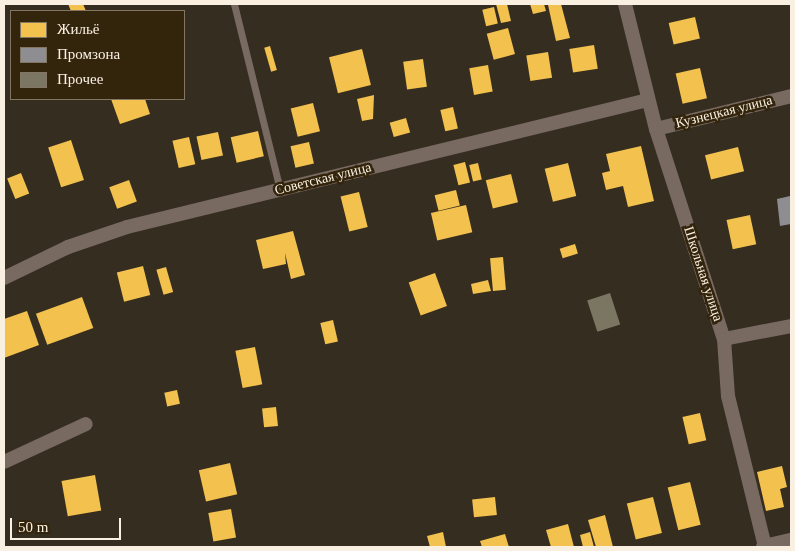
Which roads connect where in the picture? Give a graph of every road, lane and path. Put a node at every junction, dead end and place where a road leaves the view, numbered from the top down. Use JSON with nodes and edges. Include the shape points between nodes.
{"nodes":[{"id":1,"x":234,"y":4,"type":"edge"},
{"id":2,"x":625,"y":4,"type":"edge"},
{"id":3,"x":791,"y":96,"type":"edge"},
{"id":4,"x":648,"y":100,"type":"junction"},
{"id":5,"x":656,"y":129,"type":"junction"},
{"id":6,"x":280,"y":190,"type":"junction"},
{"id":7,"x":4,"y":278,"type":"edge"},
{"id":8,"x":791,"y":326,"type":"edge"},
{"id":9,"x":724,"y":339,"type":"junction"},
{"id":10,"x":86,"y":424,"type":"dead end"},
{"id":11,"x":4,"y":462,"type":"edge"},
{"id":12,"x":791,"y":541,"type":"edge"},
{"id":13,"x":765,"y":547,"type":"edge"}],
"edges":[{"from":1,"to":6,"type":"lane"},
{"from":2,"to":4,"type":"street","name":"Школьная улица"},
{"from":3,"to":5,"type":"street","name":"Кузнецкая улица"},
{"from":4,"to":5,"type":"street","name":"Школьная улица"},
{"from":4,"to":6,"type":"street","name":"Советская улица"},
{"from":5,"to":9,"type":"street","name":"Школьная улица"},
{"from":6,"to":7,"type":"street","name":"Советская улица","via":[[127,227],[68,247]]},
{"from":8,"to":9,"type":"street"},
{"from":9,"to":13,"type":"street","name":"Школьная улица","via":[[728,396]]},
{"from":10,"to":11,"type":"street"},
{"from":12,"to":13,"type":"street"}]}
